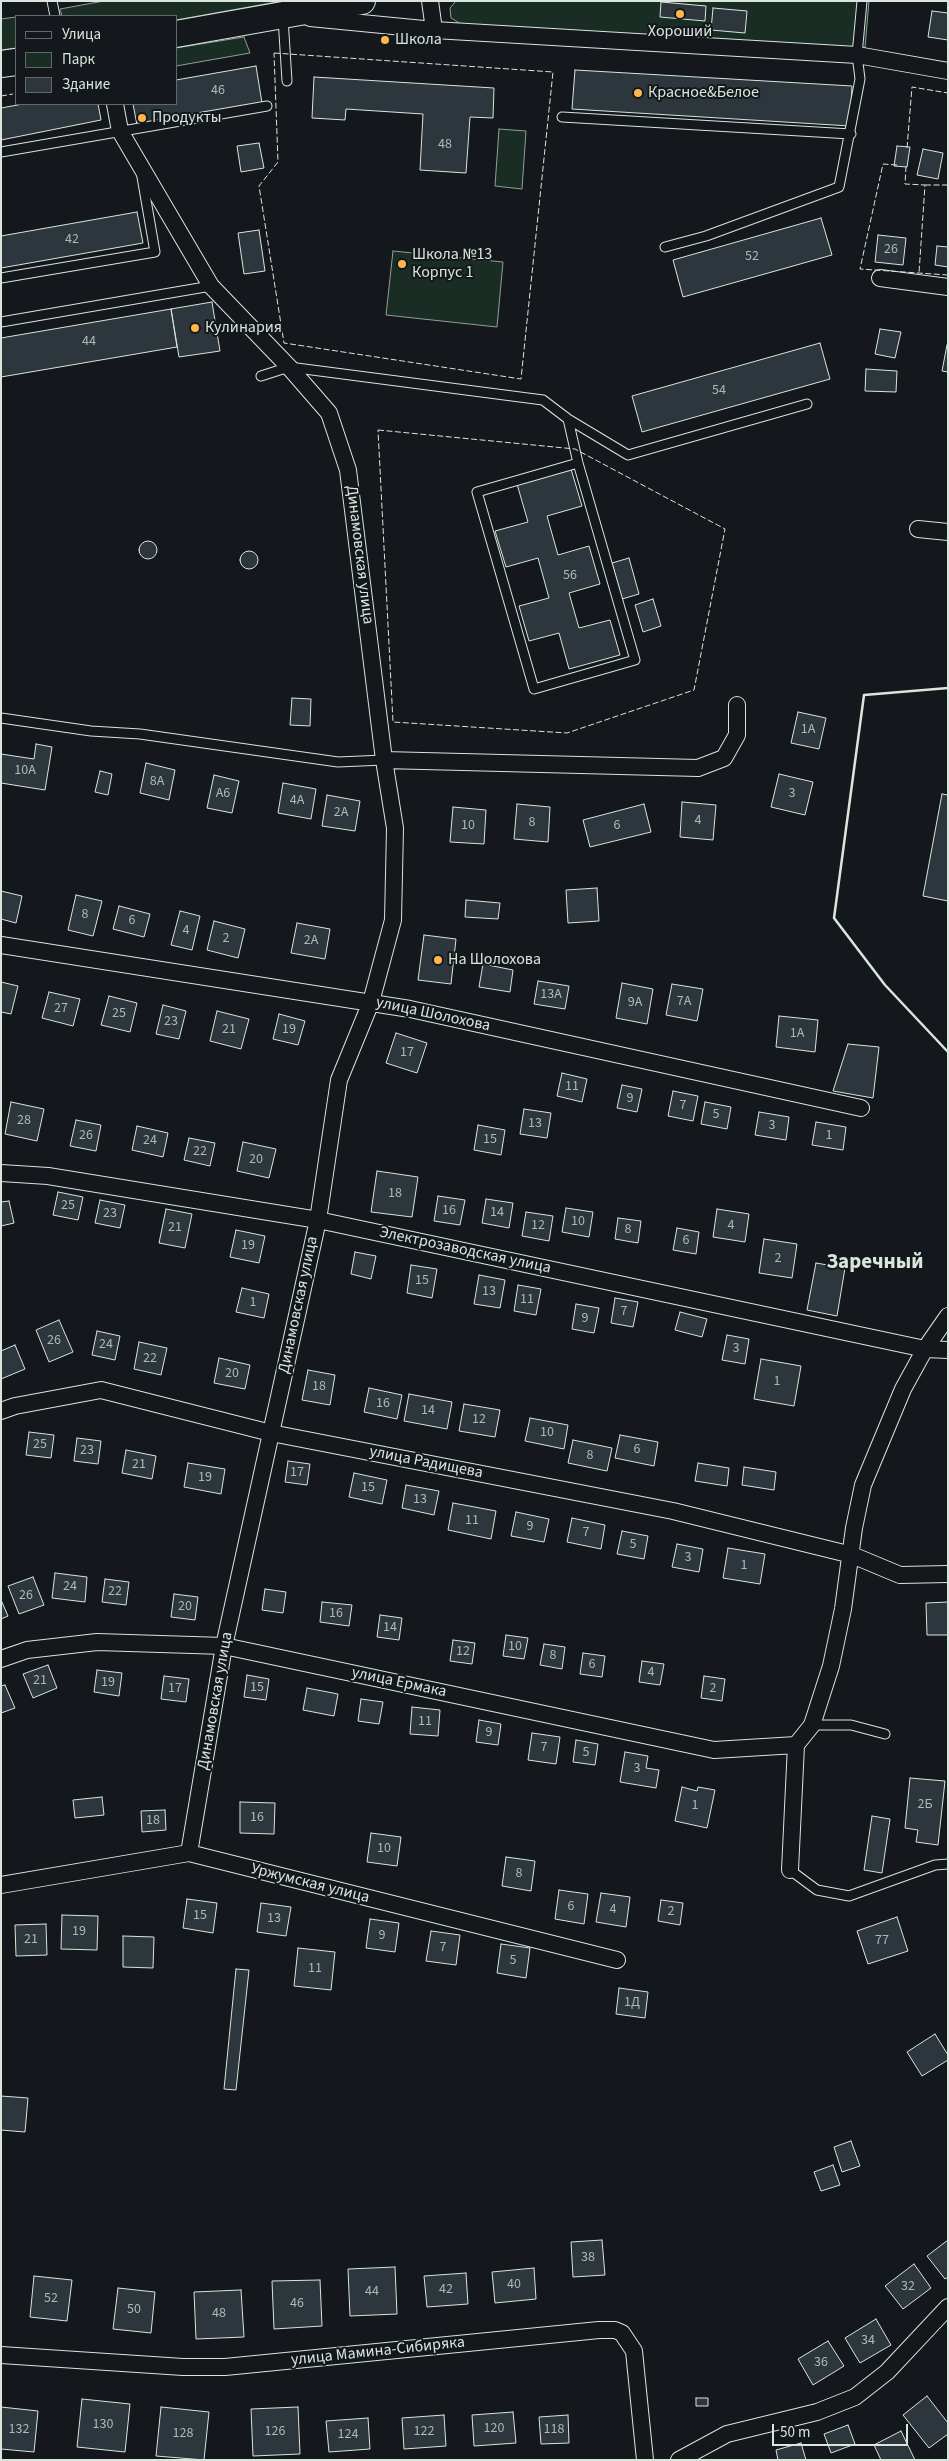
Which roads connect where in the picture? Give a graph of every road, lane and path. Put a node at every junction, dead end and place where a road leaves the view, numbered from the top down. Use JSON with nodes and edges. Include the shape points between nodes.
{"nodes":[{"id":1,"x":52,"y":1,"type":"edge"},
{"id":2,"x":362,"y":1,"type":"edge"},
{"id":3,"x":430,"y":1,"type":"edge"},
{"id":4,"x":862,"y":1,"type":"edge"},
{"id":5,"x":55,"y":15,"type":"edge"},
{"id":6,"x":283,"y":15,"type":"junction"},
{"id":7,"x":434,"y":30,"type":"junction"},
{"id":8,"x":178,"y":34,"type":"edge"},
{"id":9,"x":857,"y":55,"type":"junction"},
{"id":10,"x":15,"y":62,"type":"edge"},
{"id":11,"x":1,"y":64,"type":"edge"},
{"id":12,"x":948,"y":71,"type":"edge"},
{"id":13,"x":286,"y":81,"type":"dead end"},
{"id":14,"x":115,"y":105,"type":"edge"},
{"id":15,"x":267,"y":106,"type":"dead end"},
{"id":16,"x":562,"y":117,"type":"dead end"},
{"id":17,"x":120,"y":131,"type":"junction"},
{"id":18,"x":850,"y":134,"type":"junction"},
{"id":19,"x":1,"y":152,"type":"edge"},
{"id":20,"x":139,"y":164,"type":"junction"},
{"id":21,"x":665,"y":247,"type":"dead end"},
{"id":22,"x":1,"y":278,"type":"edge"},
{"id":23,"x":880,"y":278,"type":"dead end"},
{"id":24,"x":211,"y":286,"type":"junction"},
{"id":25,"x":948,"y":287,"type":"edge"},
{"id":26,"x":1,"y":322,"type":"edge"},
{"id":27,"x":289,"y":367,"type":"junction"},
{"id":28,"x":261,"y":376,"type":"dead end"},
{"id":29,"x":807,"y":404,"type":"dead end"},
{"id":30,"x":568,"y":419,"type":"junction"},
{"id":31,"x":578,"y":463,"type":"junction"},
{"id":32,"x":918,"y":529,"type":"dead end"},
{"id":33,"x":948,"y":532,"type":"edge"},
{"id":34,"x":737,"y":705,"type":"dead end"},
{"id":35,"x":1,"y":718,"type":"edge"},
{"id":36,"x":384,"y":760,"type":"junction"},
{"id":37,"x":1,"y":945,"type":"edge"},
{"id":38,"x":371,"y":1002,"type":"junction"},
{"id":39,"x":861,"y":1108,"type":"dead end"},
{"id":40,"x":1,"y":1174,"type":"edge"},
{"id":41,"x":318,"y":1220,"type":"junction"},
{"id":42,"x":948,"y":1316,"type":"edge"},
{"id":43,"x":925,"y":1348,"type":"junction"},
{"id":44,"x":948,"y":1350,"type":"edge"},
{"id":45,"x":1,"y":1411,"type":"edge"},
{"id":46,"x":271,"y":1433,"type":"junction"},
{"id":47,"x":852,"y":1554,"type":"junction"},
{"id":48,"x":948,"y":1574,"type":"edge"},
{"id":49,"x":224,"y":1646,"type":"junction"},
{"id":50,"x":1,"y":1659,"type":"edge"},
{"id":51,"x":812,"y":1724,"type":"junction"},
{"id":52,"x":885,"y":1734,"type":"dead end"},
{"id":53,"x":796,"y":1745,"type":"junction"},
{"id":54,"x":189,"y":1854,"type":"junction"},
{"id":55,"x":948,"y":1864,"type":"edge"},
{"id":56,"x":790,"y":1870,"type":"joint"},
{"id":57,"x":1,"y":1885,"type":"edge"},
{"id":58,"x":617,"y":1960,"type":"dead end"},
{"id":59,"x":948,"y":2307,"type":"edge"},
{"id":60,"x":1,"y":2355,"type":"edge"},
{"id":61,"x":645,"y":2460,"type":"edge"},
{"id":62,"x":680,"y":2460,"type":"edge"}],
"edges":[{"from":1,"to":5,"type":"lane"},
{"from":2,"to":6,"type":"main road"},
{"from":3,"to":7,"type":"street"},
{"from":4,"to":9,"type":"lane"},
{"from":6,"to":7,"type":"street"},
{"from":6,"to":8,"type":"main road"},
{"from":6,"to":13,"type":"lane"},
{"from":7,"to":9,"type":"street"},
{"from":9,"to":12,"type":"street"},
{"from":9,"to":18,"type":"lane","via":[[860,79]]},
{"from":10,"to":11,"type":"main road"},
{"from":14,"to":17,"type":"street","name":"Динамовская улица"},
{"from":15,"to":17,"type":"lane"},
{"from":16,"to":18,"type":"lane"},
{"from":17,"to":19,"type":"lane"},
{"from":17,"to":20,"type":"street","name":"Динамовская улица"},
{"from":18,"to":21,"type":"lane","via":[[840,187],[706,236]]},
{"from":20,"to":22,"type":"lane","via":[[155,252]]},
{"from":20,"to":24,"type":"street","name":"Динамовская улица"},
{"from":23,"to":25,"type":"street"},
{"from":24,"to":26,"type":"lane"},
{"from":24,"to":27,"type":"street","name":"Динамовская улица"},
{"from":27,"to":28,"type":"lane"},
{"from":27,"to":30,"type":"lane","via":[[543,400]]},
{"from":27,"to":36,"type":"street","name":"Динамовская улица","via":[[329,414],[348,470]]},
{"from":29,"to":30,"type":"lane","via":[[628,455]]},
{"from":30,"to":31,"type":"lane"},
{"from":31,"to":31,"type":"lane","via":[[635,660],[534,689],[477,492]]},
{"from":32,"to":33,"type":"street"},
{"from":34,"to":36,"type":"street","via":[[737,735],[724,758],[698,768]]},
{"from":35,"to":36,"type":"lane","via":[[338,762]]},
{"from":36,"to":38,"type":"street","name":"Динамовская улица","via":[[395,828],[393,920]]},
{"from":37,"to":38,"type":"street","name":"улица Шолохова"},
{"from":38,"to":39,"type":"street","name":"улица Шолохова"},
{"from":38,"to":41,"type":"street","name":"Динамовская улица","via":[[339,1080]]},
{"from":40,"to":41,"type":"street","name":"Электрозаводская улица","via":[[48,1176]]},
{"from":41,"to":43,"type":"street","name":"Электрозаводская улица"},
{"from":41,"to":46,"type":"street","name":"Динамовская улица"},
{"from":42,"to":43,"type":"street"},
{"from":43,"to":44,"type":"street","name":"Электрозаводская улица"},
{"from":43,"to":47,"type":"street","via":[[903,1389],[863,1485]]},
{"from":45,"to":46,"type":"street","name":"улица Радищева","via":[[101,1390]]},
{"from":46,"to":47,"type":"street","name":"улица Радищева","via":[[673,1511]]},
{"from":46,"to":49,"type":"street","name":"Динамовская улица"},
{"from":47,"to":48,"type":"street","name":"улица Радищева","via":[[900,1575]]},
{"from":47,"to":51,"type":"street","via":[[832,1666]]},
{"from":49,"to":50,"type":"street","name":"улица Ермака","via":[[97,1642],[27,1650]]},
{"from":49,"to":53,"type":"street","name":"улица Ермака","via":[[714,1750]]},
{"from":49,"to":54,"type":"street","name":"Динамовская улица"},
{"from":51,"to":52,"type":"lane","via":[[851,1725]]},
{"from":51,"to":53,"type":"street"},
{"from":53,"to":56,"type":"street"},
{"from":54,"to":57,"type":"street","name":"Уржумская улица"},
{"from":54,"to":58,"type":"street","name":"Уржумская улица"},
{"from":55,"to":56,"type":"lane","via":[[935,1865],[849,1896],[817,1890]]},
{"from":59,"to":62,"type":"street","via":[[887,2372],[855,2397],[817,2412],[726,2434]]},
{"from":60,"to":61,"type":"street","name":"улица Мамина-Сибиряка","via":[[225,2367],[615,2330],[622,2333],[634,2351]]}]}
